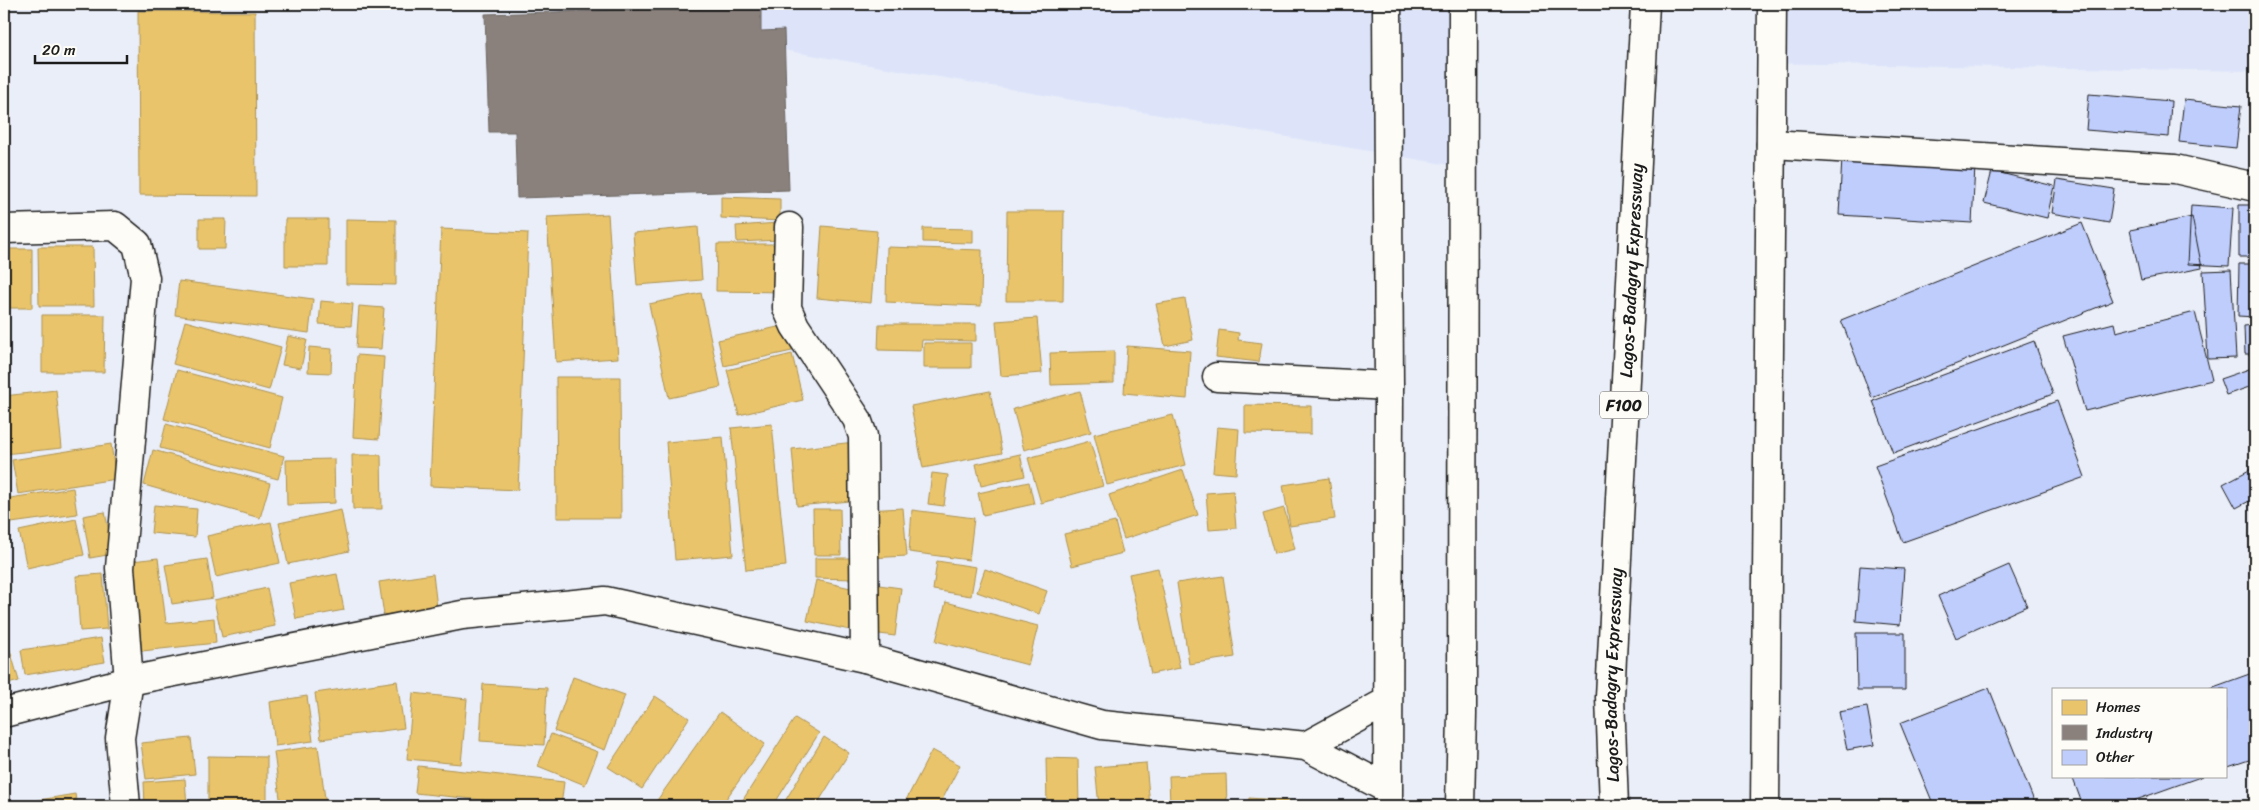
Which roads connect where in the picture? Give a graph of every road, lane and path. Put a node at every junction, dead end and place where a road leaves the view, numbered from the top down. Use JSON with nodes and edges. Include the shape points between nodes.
{"nodes":[{"id":1,"x":1388,"y":4,"type":"edge"},
{"id":2,"x":1463,"y":4,"type":"edge"},
{"id":3,"x":1646,"y":4,"type":"edge"},
{"id":4,"x":1772,"y":4,"type":"edge"},
{"id":5,"x":1771,"y":144,"type":"junction"},
{"id":6,"x":2255,"y":187,"type":"edge"},
{"id":7,"x":789,"y":228,"type":"dead end"},
{"id":8,"x":4,"y":229,"type":"edge"},
{"id":9,"x":1217,"y":377,"type":"dead end"},
{"id":10,"x":1390,"y":386,"type":"junction"},
{"id":11,"x":865,"y":658,"type":"junction"},
{"id":12,"x":129,"y":681,"type":"junction"},
{"id":13,"x":1388,"y":701,"type":"junction"},
{"id":14,"x":4,"y":713,"type":"edge"},
{"id":15,"x":1306,"y":746,"type":"junction"},
{"id":16,"x":1388,"y":798,"type":"edge"},
{"id":17,"x":126,"y":806,"type":"edge"},
{"id":18,"x":1460,"y":806,"type":"edge"},
{"id":19,"x":1614,"y":806,"type":"edge"},
{"id":20,"x":1765,"y":806,"type":"edge"}],
"edges":[{"from":1,"to":10,"type":"main road"},
{"from":2,"to":18,"type":"main road"},
{"from":3,"to":19,"type":"main road","name":"Lagos-Badagry Expressway","number":"F100","via":[[1610,697]]},
{"from":4,"to":5,"type":"main road"},
{"from":5,"to":6,"type":"main road","via":[[2175,169]]},
{"from":5,"to":20,"type":"main road"},
{"from":7,"to":11,"type":"main road","via":[[787,308],[795,326],[857,419],[863,436]]},
{"from":8,"to":12,"type":"main road","via":[[115,226],[137,244],[145,278],[120,568]]},
{"from":9,"to":10,"type":"main road"},
{"from":10,"to":13,"type":"main road"},
{"from":11,"to":12,"type":"main road","via":[[604,601],[462,615]]},
{"from":11,"to":15,"type":"main road","via":[[1102,724]]},
{"from":12,"to":14,"type":"main road"},
{"from":12,"to":17,"type":"main road","via":[[120,738]]},
{"from":13,"to":15,"type":"main road"},
{"from":13,"to":16,"type":"main road"},
{"from":15,"to":16,"type":"main road"}]}
